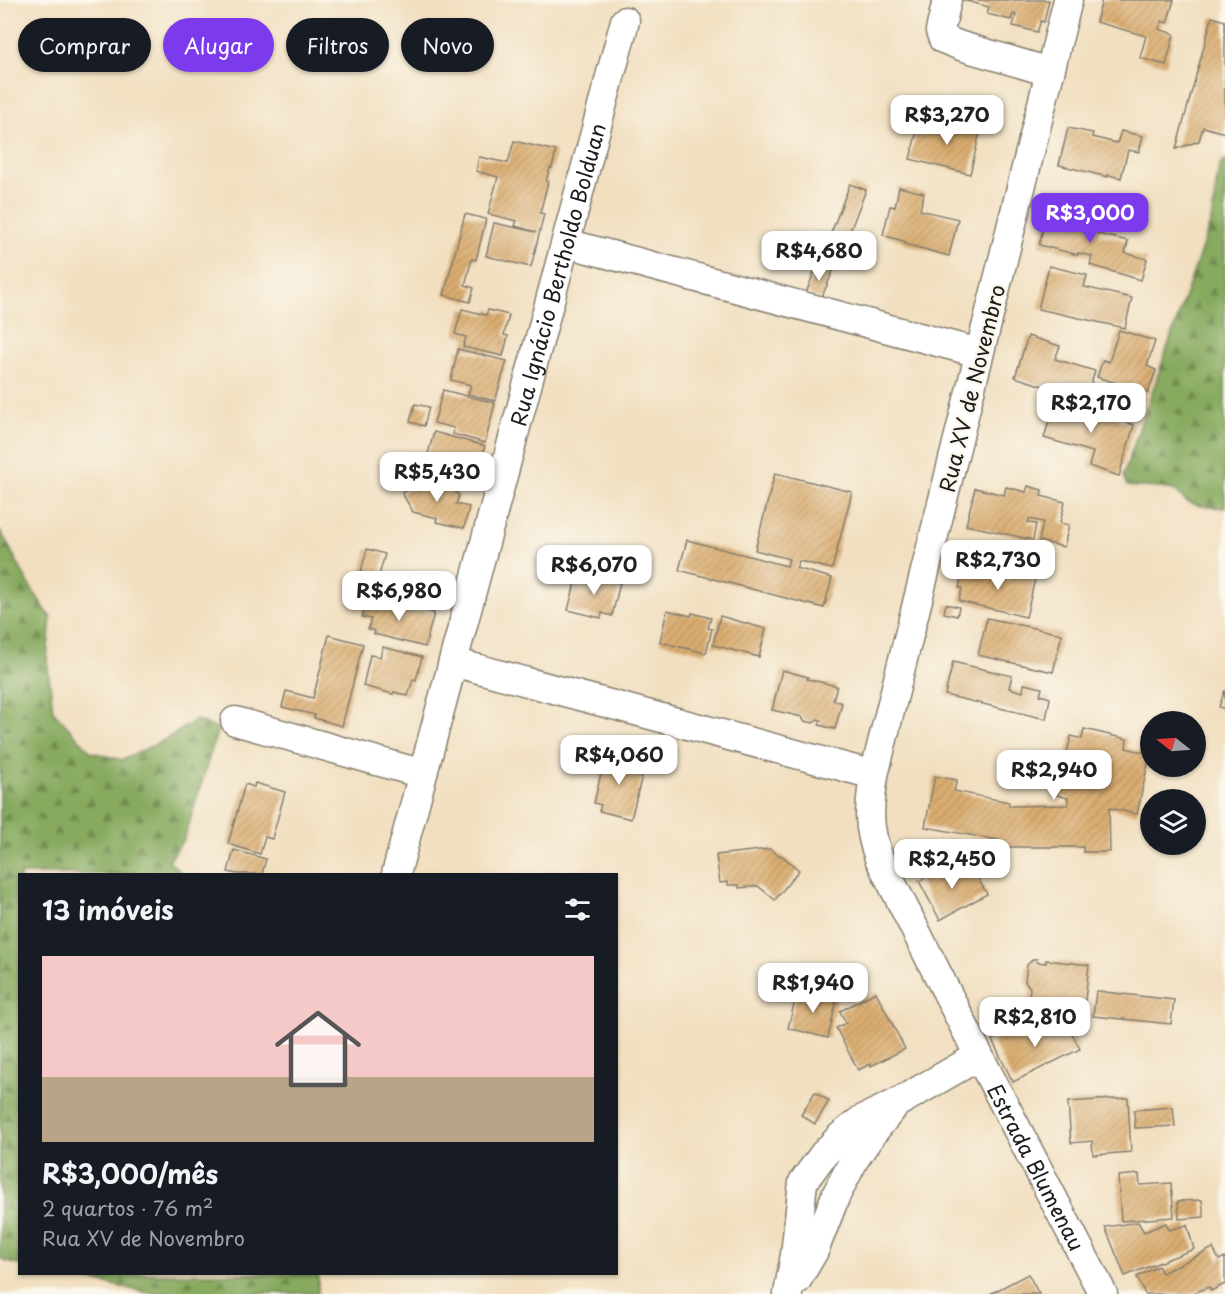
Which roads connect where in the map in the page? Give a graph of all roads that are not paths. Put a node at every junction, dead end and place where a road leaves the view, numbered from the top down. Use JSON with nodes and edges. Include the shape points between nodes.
{"nodes":[{"id":1,"x":947,"y":0,"type":"edge"},
{"id":2,"x":1068,"y":0,"type":"edge"},
{"id":3,"x":625,"y":21,"type":"dead end"},
{"id":4,"x":1050,"y":72,"type":"junction"},
{"id":5,"x":566,"y":243,"type":"junction"},
{"id":6,"x":979,"y":353,"type":"junction"},
{"id":7,"x":453,"y":662,"type":"junction"},
{"id":8,"x":235,"y":721,"type":"dead end"},
{"id":9,"x":423,"y":774,"type":"junction"},
{"id":10,"x":874,"y":776,"type":"junction"},
{"id":11,"x":396,"y":873,"type":"edge"},
{"id":12,"x":979,"y":1056,"type":"junction"},
{"id":13,"x":789,"y":1294,"type":"edge"},
{"id":14,"x":1103,"y":1294,"type":"edge"}],
"edges":[{"from":1,"to":4,"type":"street","via":[[939,31],[943,39]]},
{"from":2,"to":4,"type":"street","name":"Rua XV de Novembro"},
{"from":3,"to":5,"type":"street","name":"Rua Ignácio Bertholdo Bolduan"},
{"from":4,"to":6,"type":"street","name":"Rua XV de Novembro"},
{"from":5,"to":6,"type":"street"},
{"from":5,"to":7,"type":"street","name":"Rua Ignácio Bertholdo Bolduan"},
{"from":6,"to":10,"type":"street","name":"Rua XV de Novembro"},
{"from":7,"to":9,"type":"street","name":"Rua Ignácio Bertholdo Bolduan"},
{"from":7,"to":10,"type":"street"},
{"from":8,"to":9,"type":"street"},
{"from":9,"to":11,"type":"street","name":"Rua Ignácio Bertholdo Bolduan"},
{"from":10,"to":12,"type":"street","name":"Estrada Blumenau","via":[[870,822],[879,858]]},
{"from":12,"to":13,"type":"street","via":[[897,1103],[871,1135],[854,1160],[814,1251]]},
{"from":12,"to":14,"type":"street","name":"Estrada Blumenau"}]}
